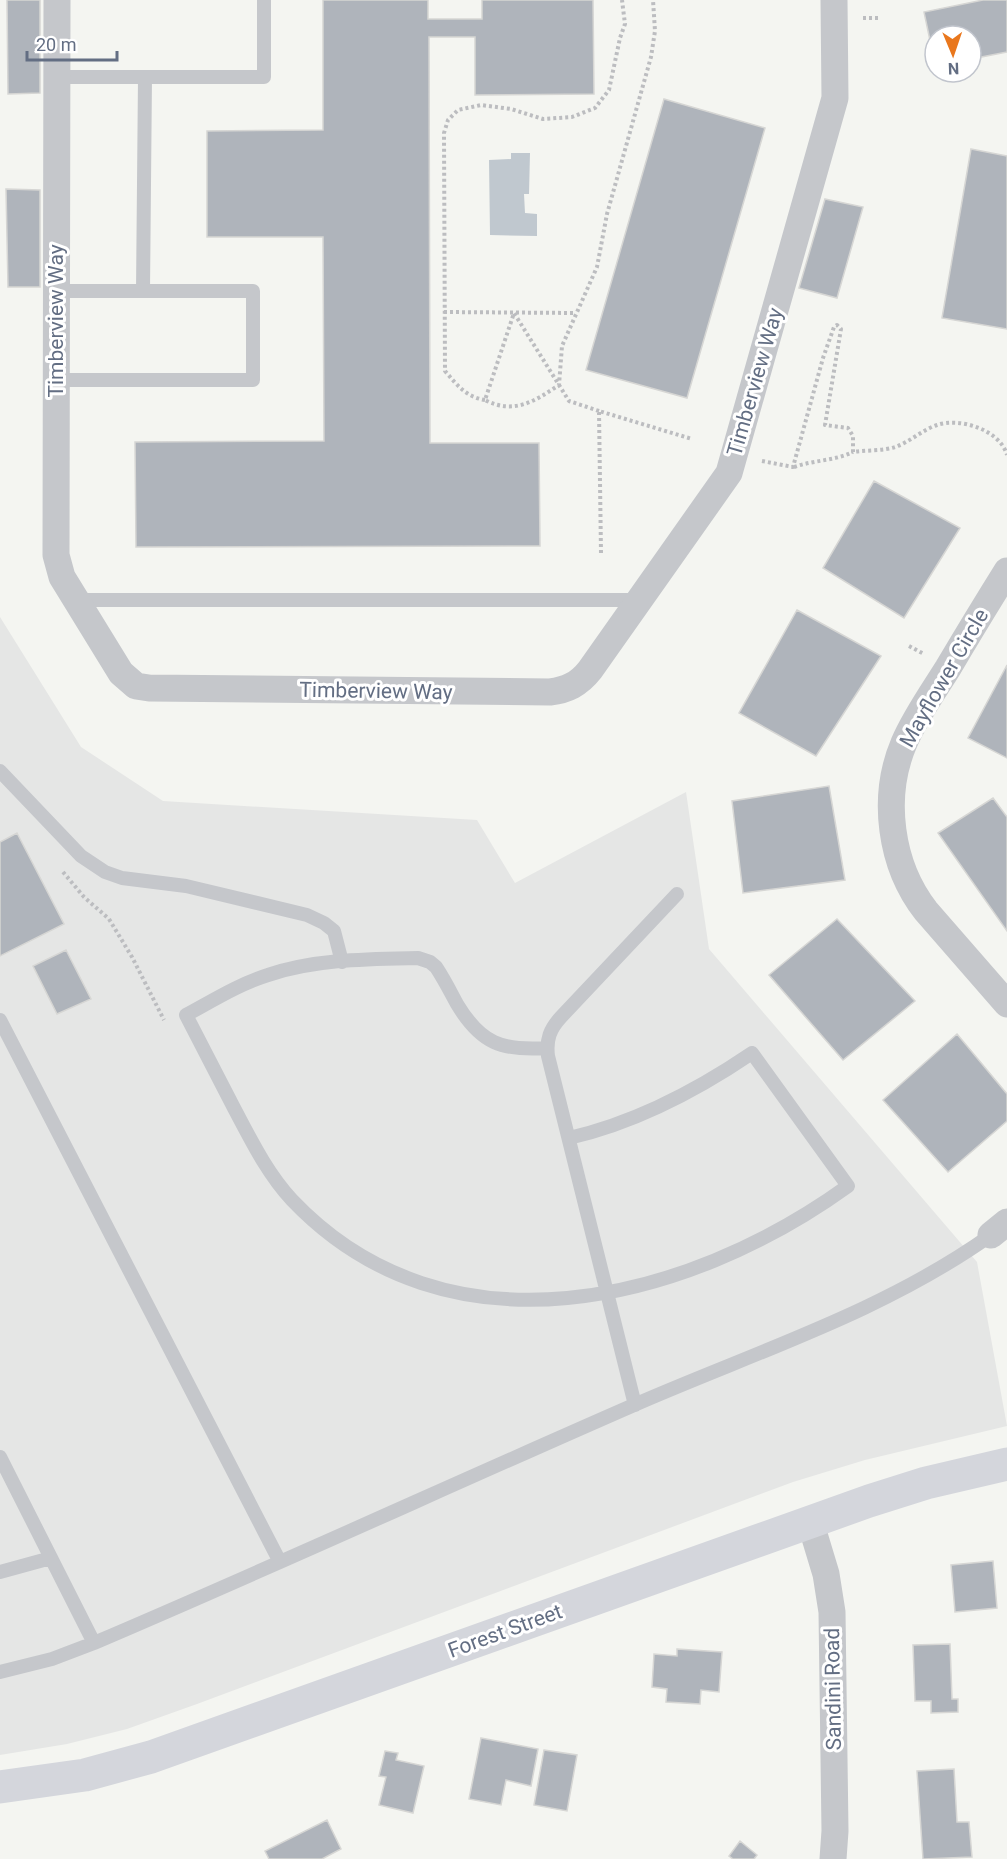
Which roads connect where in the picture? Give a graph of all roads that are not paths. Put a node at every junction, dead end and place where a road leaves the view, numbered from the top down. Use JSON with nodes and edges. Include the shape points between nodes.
{"nodes":[{"id":1,"x":57,"y":0,"type":"edge"},
{"id":2,"x":264,"y":0,"type":"edge"},
{"id":3,"x":834,"y":0,"type":"edge"},
{"id":4,"x":56,"y":77,"type":"junction"},
{"id":5,"x":145,"y":77,"type":"junction"},
{"id":6,"x":56,"y":291,"type":"junction"},
{"id":7,"x":143,"y":291,"type":"junction"},
{"id":8,"x":56,"y":380,"type":"junction"},
{"id":9,"x":1007,"y":571,"type":"edge"},
{"id":10,"x":77,"y":600,"type":"junction"},
{"id":11,"x":640,"y":600,"type":"junction"},
{"id":12,"x":0,"y":771,"type":"edge"},
{"id":13,"x":677,"y":894,"type":"dead end"},
{"id":14,"x":342,"y":962,"type":"junction"},
{"id":15,"x":1007,"y":1004,"type":"edge"},
{"id":16,"x":0,"y":1020,"type":"edge"},
{"id":17,"x":547,"y":1048,"type":"junction"},
{"id":18,"x":569,"y":1138,"type":"junction"},
{"id":19,"x":999,"y":1229,"type":"edge"},
{"id":20,"x":607,"y":1293,"type":"junction"},
{"id":21,"x":635,"y":1405,"type":"junction"},
{"id":22,"x":0,"y":1457,"type":"edge"},
{"id":23,"x":1007,"y":1464,"type":"edge"},
{"id":24,"x":810,"y":1521,"type":"junction"},
{"id":25,"x":51,"y":1558,"type":"junction"},
{"id":26,"x":280,"y":1562,"type":"junction"},
{"id":27,"x":0,"y":1572,"type":"edge"},
{"id":28,"x":94,"y":1643,"type":"junction"},
{"id":29,"x":0,"y":1672,"type":"edge"},
{"id":30,"x":0,"y":1787,"type":"edge"},
{"id":31,"x":833,"y":1859,"type":"edge"}],
"edges":[{"from":1,"to":4,"type":"street","name":"Timberview Way"},
{"from":2,"to":5,"type":"lane","via":[[264,77]]},
{"from":3,"to":11,"type":"street","name":"Timberview Way","via":[[834,105],[729,473]]},
{"from":4,"to":5,"type":"lane"},
{"from":4,"to":6,"type":"street","name":"Timberview Way"},
{"from":5,"to":7,"type":"lane"},
{"from":6,"to":7,"type":"lane"},
{"from":6,"to":8,"type":"street","name":"Timberview Way"},
{"from":7,"to":8,"type":"lane","via":[[253,291],[253,380]]},
{"from":8,"to":10,"type":"street","name":"Timberview Way","via":[[56,555],[58,570]]},
{"from":9,"to":15,"type":"street","name":"Mayflower Circle","via":[[907,736],[895,770],[891,807],[899,859],[915,896]]},
{"from":10,"to":11,"type":"lane"},
{"from":10,"to":11,"type":"street","name":"Timberview Way","via":[[121,673],[142,688],[550,692],[566,689],[586,676]]},
{"from":12,"to":14,"type":"lane","via":[[96,867],[122,878],[186,886],[315,918],[334,931]]},
{"from":13,"to":17,"type":"lane","via":[[555,1023]]},
{"from":14,"to":17,"type":"lane","via":[[424,959],[436,967],[462,1012],[483,1035],[509,1048]]},
{"from":14,"to":20,"type":"lane","via":[[268,975],[186,1015],[252,1141],[281,1186],[337,1238],[373,1261],[426,1285],[502,1300],[566,1299]]},
{"from":16,"to":26,"type":"lane"},
{"from":17,"to":18,"type":"lane"},
{"from":18,"to":20,"type":"lane"},
{"from":18,"to":20,"type":"lane","via":[[606,1128],[672,1101],[752,1053],[848,1186],[810,1213],[731,1254]]},
{"from":19,"to":21,"type":"lane","via":[[927,1277],[867,1307]]},
{"from":20,"to":21,"type":"lane"},
{"from":21,"to":26,"type":"lane"},
{"from":22,"to":25,"type":"lane"},
{"from":23,"to":24,"type":"main road","name":"Forest Street","via":[[898,1491]]},
{"from":24,"to":30,"type":"main road","name":"Forest Street","via":[[162,1754],[85,1775]]},
{"from":24,"to":31,"type":"street","name":"Sandini Road","via":[[826,1574],[832,1612]]},
{"from":25,"to":27,"type":"lane"},
{"from":25,"to":28,"type":"lane"},
{"from":26,"to":28,"type":"lane"},
{"from":28,"to":29,"type":"lane"}]}
